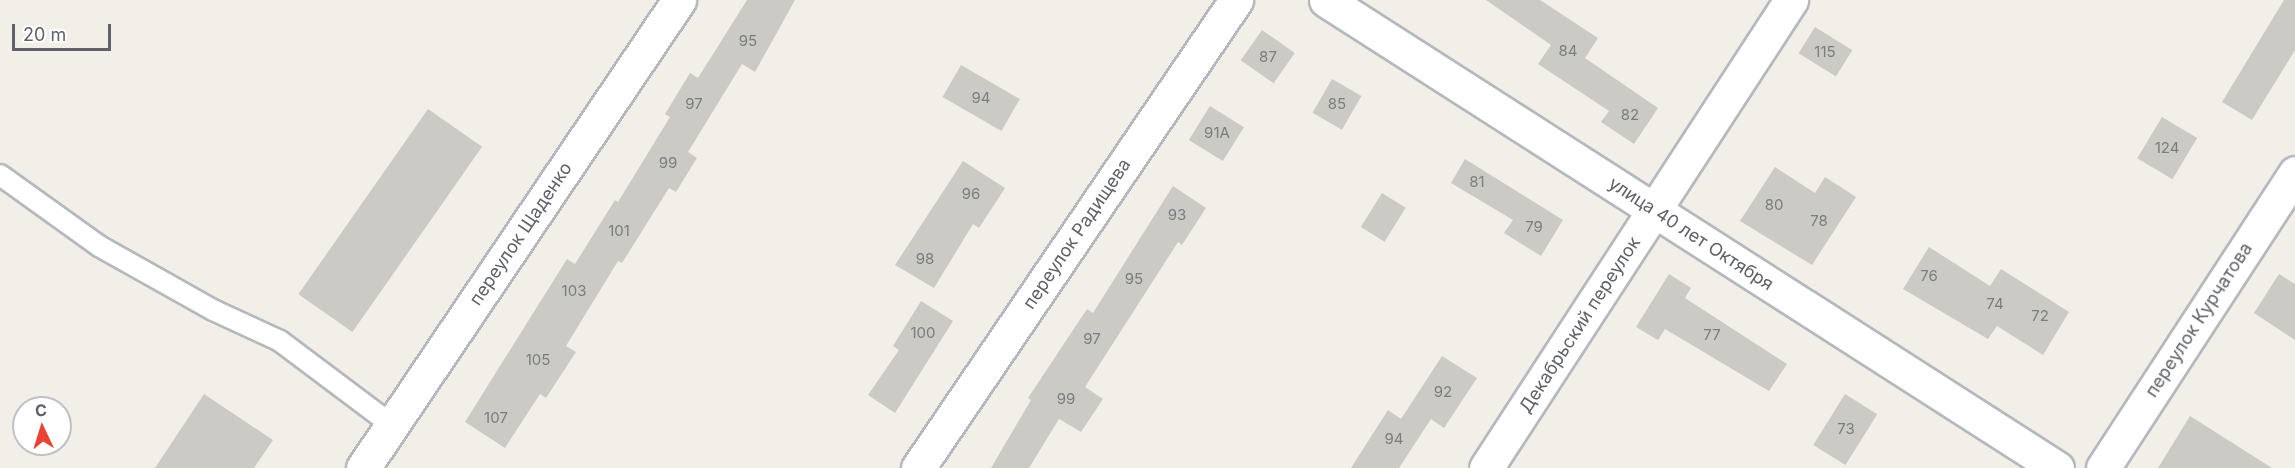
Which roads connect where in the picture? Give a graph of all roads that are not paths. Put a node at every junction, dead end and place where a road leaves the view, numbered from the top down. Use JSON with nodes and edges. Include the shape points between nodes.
{"nodes":[{"id":1,"x":679,"y":0,"type":"edge"},
{"id":2,"x":1236,"y":0,"type":"edge"},
{"id":3,"x":1326,"y":0,"type":"edge"},
{"id":4,"x":1791,"y":0,"type":"edge"},
{"id":5,"x":2295,"y":173,"type":"edge"},
{"id":6,"x":0,"y":174,"type":"edge"},
{"id":7,"x":1655,"y":211,"type":"junction"},
{"id":8,"x":392,"y":425,"type":"junction"},
{"id":9,"x":363,"y":468,"type":"edge"},
{"id":10,"x":918,"y":468,"type":"edge"},
{"id":11,"x":1486,"y":468,"type":"edge"},
{"id":12,"x":2057,"y":468,"type":"edge"},
{"id":13,"x":2103,"y":468,"type":"edge"}],
"edges":[{"from":1,"to":8,"type":"street","name":"переулок Щаденко"},
{"from":2,"to":10,"type":"street","name":"переулок Радищева"},
{"from":3,"to":7,"type":"street","name":"улица 40 лет Октября"},
{"from":4,"to":7,"type":"street","name":"Декабрьский переулок"},
{"from":5,"to":13,"type":"street","name":"переулок Курчатова"},
{"from":6,"to":8,"type":"lane","via":[[99,246],[213,310],[280,341]]},
{"from":7,"to":11,"type":"street","name":"Декабрьский переулок"},
{"from":7,"to":12,"type":"street","name":"улица 40 лет Октября"},
{"from":8,"to":9,"type":"street","name":"переулок Щаденко"}]}
